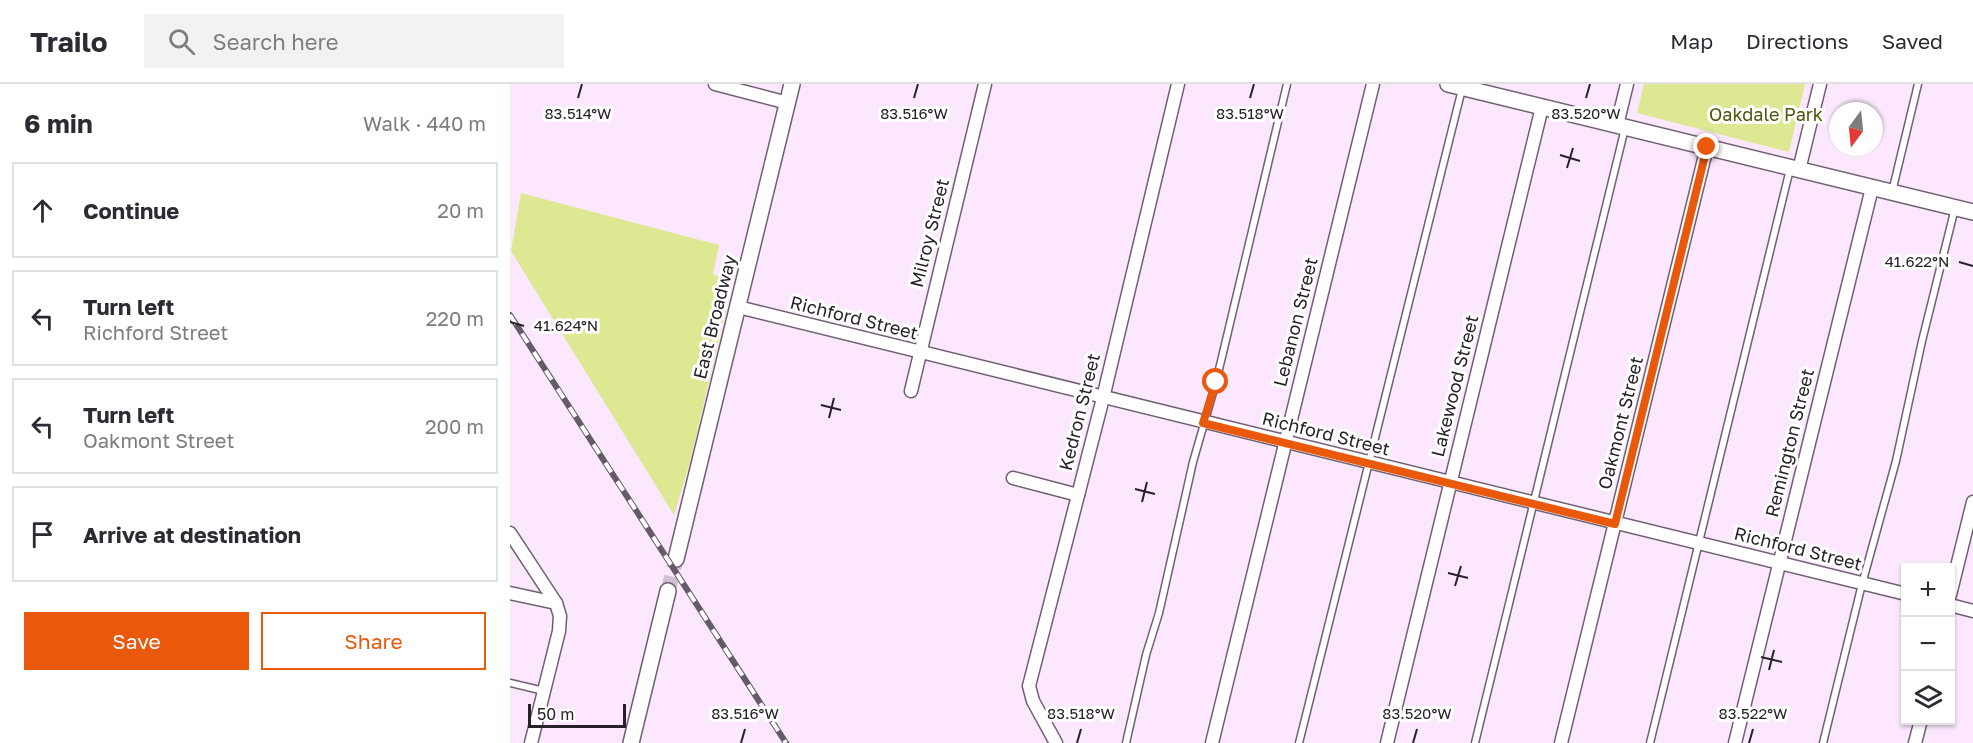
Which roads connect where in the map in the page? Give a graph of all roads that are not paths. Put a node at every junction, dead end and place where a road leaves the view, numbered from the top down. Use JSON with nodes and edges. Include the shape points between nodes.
{"nodes":[{"id":1,"x":715,"y":84,"type":"edge"},
{"id":2,"x":792,"y":84,"type":"edge"},
{"id":3,"x":985,"y":84,"type":"edge"},
{"id":4,"x":1178,"y":84,"type":"edge"},
{"id":5,"x":1287,"y":84,"type":"edge"},
{"id":6,"x":1373,"y":84,"type":"edge"},
{"id":7,"x":1627,"y":84,"type":"edge"},
{"id":8,"x":1820,"y":84,"type":"edge"},
{"id":9,"x":1918,"y":84,"type":"edge"},
{"id":10,"x":1455,"y":86,"type":"edge"},
{"id":11,"x":788,"y":103,"type":"junction"},
{"id":12,"x":1542,"y":107,"type":"junction"},
{"id":13,"x":1621,"y":126,"type":"junction"},
{"id":14,"x":1707,"y":147,"type":"junction"},
{"id":15,"x":1795,"y":169,"type":"junction"},
{"id":16,"x":1872,"y":188,"type":"junction"},
{"id":17,"x":1892,"y":192,"type":"junction"},
{"id":18,"x":1955,"y":208,"type":"junction"},
{"id":19,"x":1973,"y":212,"type":"edge"},
{"id":20,"x":738,"y":308,"type":"junction"},
{"id":21,"x":920,"y":353,"type":"junction"},
{"id":22,"x":911,"y":391,"type":"dead end"},
{"id":23,"x":1102,"y":398,"type":"junction"},
{"id":24,"x":1203,"y":423,"type":"junction"},
{"id":25,"x":1286,"y":443,"type":"junction"},
{"id":26,"x":1368,"y":463,"type":"junction"},
{"id":27,"x":1013,"y":478,"type":"dead end"},
{"id":28,"x":1450,"y":483,"type":"junction"},
{"id":29,"x":1078,"y":495,"type":"junction"},
{"id":30,"x":1973,"y":502,"type":"edge"},
{"id":31,"x":1533,"y":504,"type":"junction"},
{"id":32,"x":1615,"y":524,"type":"junction"},
{"id":33,"x":510,"y":533,"type":"edge"},
{"id":34,"x":1698,"y":544,"type":"junction"},
{"id":35,"x":676,"y":559,"type":"tunnel mouth"},
{"id":36,"x":1779,"y":563,"type":"junction"},
{"id":37,"x":1955,"y":575,"type":"edge"},
{"id":38,"x":1862,"y":584,"type":"junction"},
{"id":39,"x":668,"y":591,"type":"tunnel mouth"},
{"id":40,"x":510,"y":592,"type":"edge"},
{"id":41,"x":1901,"y":593,"type":"edge"},
{"id":42,"x":556,"y":603,"type":"junction"},
{"id":43,"x":1955,"y":606,"type":"edge"},
{"id":44,"x":1973,"y":611,"type":"edge"},
{"id":45,"x":510,"y":683,"type":"edge"},
{"id":46,"x":544,"y":691,"type":"junction"},
{"id":47,"x":1920,"y":725,"type":"edge"},
{"id":48,"x":531,"y":743,"type":"edge"},
{"id":49,"x":631,"y":743,"type":"edge"},
{"id":50,"x":1056,"y":743,"type":"edge"},
{"id":51,"x":1126,"y":743,"type":"edge"},
{"id":52,"x":1212,"y":743,"type":"edge"},
{"id":53,"x":1299,"y":743,"type":"edge"},
{"id":54,"x":1387,"y":743,"type":"edge"},
{"id":55,"x":1474,"y":743,"type":"edge"},
{"id":56,"x":1561,"y":743,"type":"edge"},
{"id":57,"x":1650,"y":743,"type":"edge"},
{"id":58,"x":1735,"y":743,"type":"edge"},
{"id":59,"x":1823,"y":743,"type":"edge"},
{"id":60,"x":1915,"y":743,"type":"edge"}],
"edges":[{"from":1,"to":11,"type":"street"},
{"from":2,"to":11,"type":"street","name":"East Broadway"},
{"from":3,"to":21,"type":"street","name":"Milroy Street"},
{"from":4,"to":23,"type":"street","name":"Kedron Street"},
{"from":5,"to":24,"type":"lane"},
{"from":6,"to":25,"type":"street","name":"Lebanon Street"},
{"from":7,"to":13,"type":"street"},
{"from":8,"to":15,"type":"street"},
{"from":9,"to":17,"type":"lane"},
{"from":10,"to":12,"type":"street"},
{"from":10,"to":26,"type":"lane"},
{"from":11,"to":20,"type":"street","name":"East Broadway"},
{"from":12,"to":13,"type":"street"},
{"from":12,"to":28,"type":"street","name":"Lakewood Street"},
{"from":13,"to":14,"type":"street"},
{"from":13,"to":31,"type":"lane"},
{"from":14,"to":15,"type":"street"},
{"from":14,"to":32,"type":"street","name":"Oakmont Street"},
{"from":15,"to":16,"type":"street"},
{"from":15,"to":34,"type":"lane"},
{"from":16,"to":17,"type":"street"},
{"from":16,"to":36,"type":"street","name":"Remington Street"},
{"from":17,"to":18,"type":"street"},
{"from":18,"to":19,"type":"street"},
{"from":18,"to":38,"type":"lane","via":[[1896,461]]},
{"from":20,"to":21,"type":"street","name":"Richford Street"},
{"from":20,"to":35,"type":"street","name":"East Broadway"},
{"from":21,"to":22,"type":"street","name":"Milroy Street"},
{"from":21,"to":23,"type":"street","name":"Richford Street"},
{"from":23,"to":24,"type":"street","name":"Richford Street"},
{"from":23,"to":29,"type":"street","name":"Kedron Street"},
{"from":24,"to":25,"type":"street","name":"Richford Street"},
{"from":24,"to":51,"type":"lane"},
{"from":25,"to":26,"type":"street","name":"Richford Street"},
{"from":25,"to":52,"type":"street","name":"Lebanon Street"},
{"from":26,"to":28,"type":"street","name":"Richford Street"},
{"from":26,"to":53,"type":"lane"},
{"from":27,"to":29,"type":"street"},
{"from":28,"to":31,"type":"street","name":"Richford Street"},
{"from":28,"to":54,"type":"street","name":"Lakewood Street"},
{"from":29,"to":50,"type":"street","name":"Kedron Street","via":[[1029,686]]},
{"from":30,"to":37,"type":"street"},
{"from":31,"to":32,"type":"street","name":"Richford Street"},
{"from":31,"to":55,"type":"lane"},
{"from":32,"to":34,"type":"street","name":"Richford Street"},
{"from":32,"to":56,"type":"street","name":"Oakmont Street"},
{"from":33,"to":42,"type":"street"},
{"from":34,"to":36,"type":"street","name":"Richford Street"},
{"from":34,"to":57,"type":"lane"},
{"from":36,"to":38,"type":"street","name":"Richford Street"},
{"from":36,"to":58,"type":"street","name":"Remington Street"},
{"from":38,"to":41,"type":"street","name":"Richford Street"},
{"from":38,"to":59,"type":"lane"},
{"from":39,"to":49,"type":"street"},
{"from":40,"to":42,"type":"street"},
{"from":42,"to":46,"type":"street","via":[[559,631]]},
{"from":43,"to":44,"type":"street"},
{"from":45,"to":46,"type":"lane"},
{"from":46,"to":48,"type":"street"},
{"from":47,"to":60,"type":"street"}]}
